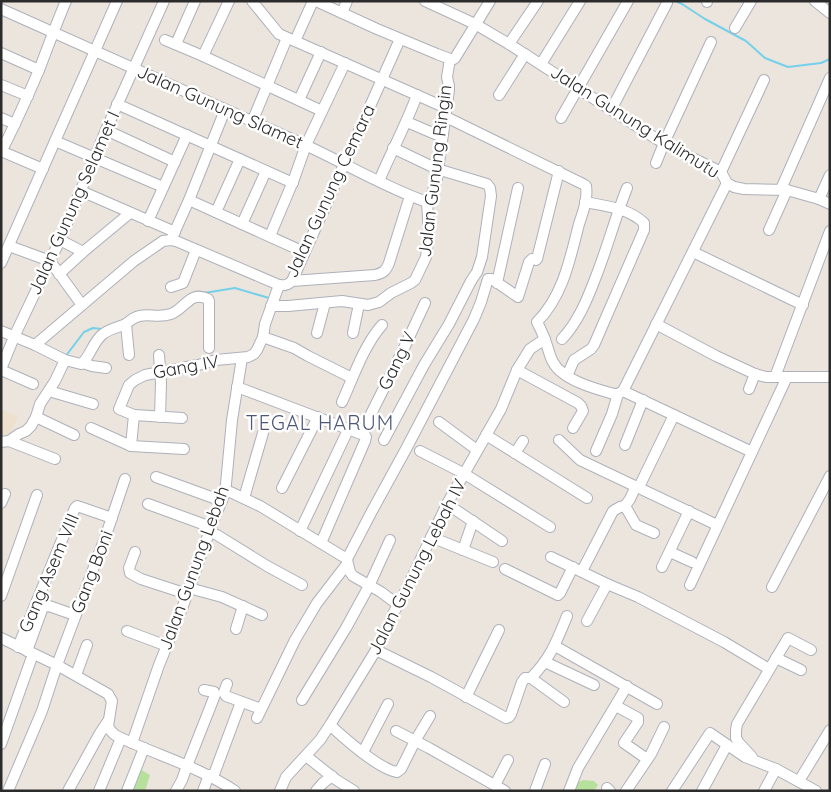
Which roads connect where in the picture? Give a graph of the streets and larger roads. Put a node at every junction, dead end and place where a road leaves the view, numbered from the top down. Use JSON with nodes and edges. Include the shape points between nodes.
{"nodes":[{"id":1,"x":66,"y":1,"type":"edge"},
{"id":2,"x":117,"y":1,"type":"edge"},
{"id":3,"x":164,"y":1,"type":"edge"},
{"id":4,"x":195,"y":1,"type":"edge"},
{"id":5,"x":229,"y":1,"type":"edge"},
{"id":6,"x":252,"y":1,"type":"edge"},
{"id":7,"x":315,"y":1,"type":"edge"},
{"id":8,"x":347,"y":1,"type":"edge"},
{"id":9,"x":425,"y":1,"type":"edge"},
{"id":10,"x":490,"y":1,"type":"edge"},
{"id":11,"x":538,"y":1,"type":"edge"},
{"id":12,"x":580,"y":1,"type":"edge"},
{"id":13,"x":628,"y":1,"type":"edge"},
{"id":14,"x":750,"y":1,"type":"edge"},
{"id":15,"x":815,"y":1,"type":"edge"},
{"id":16,"x":667,"y":3,"type":"dead end"},
{"id":17,"x":439,"y":4,"type":"edge"},
{"id":18,"x":1,"y":9,"type":"edge"},
{"id":19,"x":342,"y":13,"type":"junction"},
{"id":20,"x":830,"y":13,"type":"edge"},
{"id":21,"x":475,"y":24,"type":"junction"},
{"id":22,"x":735,"y":28,"type":"dead end"},
{"id":23,"x":52,"y":32,"type":"junction"},
{"id":24,"x":291,"y":39,"type":"junction"},
{"id":25,"x":400,"y":39,"type":"junction"},
{"id":26,"x":165,"y":40,"type":"dead end"},
{"id":27,"x":711,"y":42,"type":"dead end"},
{"id":28,"x":176,"y":44,"type":"junction"},
{"id":29,"x":509,"y":44,"type":"junction"},
{"id":30,"x":94,"y":52,"type":"junction"},
{"id":31,"x":321,"y":52,"type":"junction"},
{"id":32,"x":1,"y":53,"type":"edge"},
{"id":33,"x":525,"y":54,"type":"junction"},
{"id":34,"x":203,"y":56,"type":"junction"},
{"id":35,"x":450,"y":59,"type":"junction"},
{"id":36,"x":345,"y":63,"type":"junction"},
{"id":37,"x":541,"y":64,"type":"junction"},
{"id":38,"x":133,"y":68,"type":"junction"},
{"id":39,"x":39,"y":70,"type":"junction"},
{"id":40,"x":830,"y":78,"type":"edge"},
{"id":41,"x":381,"y":80,"type":"junction"},
{"id":42,"x":764,"y":80,"type":"dead end"},
{"id":43,"x":1,"y":85,"type":"edge"},
{"id":44,"x":268,"y":85,"type":"junction"},
{"id":45,"x":578,"y":88,"type":"junction"},
{"id":46,"x":417,"y":95,"type":"junction"},
{"id":47,"x":499,"y":95,"type":"dead end"},
{"id":48,"x":28,"y":96,"type":"junction"},
{"id":49,"x":299,"y":100,"type":"junction"},
{"id":50,"x":118,"y":104,"type":"junction"},
{"id":51,"x":226,"y":110,"type":"junction"},
{"id":52,"x":611,"y":110,"type":"junction"},
{"id":53,"x":322,"y":111,"type":"junction"},
{"id":54,"x":446,"y":112,"type":"junction"},
{"id":55,"x":1,"y":118,"type":"edge"},
{"id":56,"x":561,"y":118,"type":"dead end"},
{"id":57,"x":252,"y":122,"type":"junction"},
{"id":58,"x":407,"y":122,"type":"junction"},
{"id":59,"x":16,"y":124,"type":"junction"},
{"id":60,"x":106,"y":130,"type":"junction"},
{"id":61,"x":187,"y":135,"type":"junction"},
{"id":62,"x":442,"y":137,"type":"junction"},
{"id":63,"x":55,"y":141,"type":"junction"},
{"id":64,"x":664,"y":143,"type":"junction"},
{"id":65,"x":306,"y":145,"type":"junction"},
{"id":66,"x":211,"y":146,"type":"junction"},
{"id":67,"x":393,"y":148,"type":"junction"},
{"id":68,"x":1,"y":151,"type":"edge"},
{"id":69,"x":95,"y":158,"type":"junction"},
{"id":70,"x":240,"y":159,"type":"junction"},
{"id":71,"x":175,"y":162,"type":"junction"},
{"id":72,"x":656,"y":163,"type":"dead end"},
{"id":73,"x":344,"y":164,"type":"junction"},
{"id":74,"x":437,"y":168,"type":"junction"},
{"id":75,"x":43,"y":169,"type":"junction"},
{"id":76,"x":266,"y":171,"type":"junction"},
{"id":77,"x":559,"y":171,"type":"junction"},
{"id":78,"x":721,"y":172,"type":"junction"},
{"id":79,"x":830,"y":175,"type":"edge"},
{"id":80,"x":379,"y":181,"type":"junction"},
{"id":81,"x":293,"y":183,"type":"junction"},
{"id":82,"x":727,"y":183,"type":"junction"},
{"id":83,"x":163,"y":187,"type":"junction"},
{"id":84,"x":518,"y":188,"type":"dead end"},
{"id":85,"x":627,"y":188,"type":"dead end"},
{"id":86,"x":784,"y":189,"type":"junction"},
{"id":87,"x":81,"y":191,"type":"junction"},
{"id":88,"x":410,"y":196,"type":"junction"},
{"id":89,"x":819,"y":199,"type":"junction"},
{"id":90,"x":189,"y":200,"type":"junction"},
{"id":91,"x":427,"y":202,"type":"junction"},
{"id":92,"x":585,"y":202,"type":"junction"},
{"id":93,"x":830,"y":204,"type":"edge"},
{"id":94,"x":619,"y":209,"type":"junction"},
{"id":95,"x":216,"y":212,"type":"junction"},
{"id":96,"x":130,"y":213,"type":"junction"},
{"id":97,"x":148,"y":221,"type":"junction"},
{"id":98,"x":242,"y":224,"type":"junction"},
{"id":99,"x":769,"y":230,"type":"dead end"},
{"id":100,"x":830,"y":231,"type":"edge"},
{"id":101,"x":173,"y":236,"type":"junction"},
{"id":102,"x":270,"y":236,"type":"junction"},
{"id":103,"x":60,"y":240,"type":"junction"},
{"id":104,"x":9,"y":246,"type":"junction"},
{"id":105,"x":196,"y":250,"type":"junction"},
{"id":106,"x":83,"y":252,"type":"junction"},
{"id":107,"x":304,"y":252,"type":"junction"},
{"id":108,"x":693,"y":252,"type":"junction"},
{"id":109,"x":50,"y":261,"type":"junction"},
{"id":110,"x":1,"y":263,"type":"edge"},
{"id":111,"x":59,"y":274,"type":"junction"},
{"id":112,"x":292,"y":281,"type":"junction"},
{"id":113,"x":498,"y":282,"type":"junction"},
{"id":114,"x":279,"y":285,"type":"junction"},
{"id":115,"x":171,"y":287,"type":"dead end"},
{"id":116,"x":273,"y":302,"type":"junction"},
{"id":117,"x":325,"y":303,"type":"junction"},
{"id":118,"x":425,"y":303,"type":"dead end"},
{"id":119,"x":359,"y":304,"type":"junction"},
{"id":120,"x":803,"y":304,"type":"junction"},
{"id":121,"x":82,"y":305,"type":"junction"},
{"id":122,"x":126,"y":324,"type":"junction"},
{"id":123,"x":656,"y":324,"type":"junction"},
{"id":124,"x":382,"y":325,"type":"dead end"},
{"id":125,"x":1,"y":331,"type":"edge"},
{"id":126,"x":353,"y":333,"type":"dead end"},
{"id":127,"x":317,"y":334,"type":"dead end"},
{"id":128,"x":14,"y":337,"type":"junction"},
{"id":129,"x":263,"y":337,"type":"junction"},
{"id":130,"x":545,"y":338,"type":"junction"},
{"id":131,"x":562,"y":339,"type":"dead end"},
{"id":132,"x":35,"y":345,"type":"junction"},
{"id":133,"x":209,"y":348,"type":"dead end"},
{"id":134,"x":129,"y":355,"type":"dead end"},
{"id":135,"x":159,"y":355,"type":"dead end"},
{"id":136,"x":242,"y":358,"type":"junction"},
{"id":137,"x":62,"y":359,"type":"junction"},
{"id":138,"x":83,"y":363,"type":"junction"},
{"id":139,"x":106,"y":368,"type":"dead end"},
{"id":140,"x":1,"y":370,"type":"edge"},
{"id":141,"x":517,"y":370,"type":"junction"},
{"id":142,"x":160,"y":373,"type":"junction"},
{"id":143,"x":756,"y":374,"type":"junction"},
{"id":144,"x":567,"y":376,"type":"junction"},
{"id":145,"x":775,"y":377,"type":"junction"},
{"id":146,"x":787,"y":377,"type":"junction"},
{"id":147,"x":830,"y":377,"type":"edge"},
{"id":148,"x":352,"y":378,"type":"junction"},
{"id":149,"x":33,"y":384,"type":"dead end"},
{"id":150,"x":237,"y":387,"type":"junction"},
{"id":151,"x":750,"y":389,"type":"dead end"},
{"id":152,"x":49,"y":391,"type":"junction"},
{"id":153,"x":620,"y":392,"type":"junction"},
{"id":154,"x":644,"y":400,"type":"junction"},
{"id":155,"x":342,"y":402,"type":"dead end"},
{"id":156,"x":93,"y":404,"type":"dead end"},
{"id":157,"x":134,"y":415,"type":"junction"},
{"id":158,"x":674,"y":415,"type":"junction"},
{"id":159,"x":36,"y":417,"type":"junction"},
{"id":160,"x":160,"y":417,"type":"junction"},
{"id":161,"x":318,"y":417,"type":"junction"},
{"id":162,"x":182,"y":418,"type":"dead end"},
{"id":163,"x":439,"y":422,"type":"dead end"},
{"id":164,"x":91,"y":428,"type":"dead end"},
{"id":165,"x":573,"y":428,"type":"dead end"},
{"id":166,"x":348,"y":430,"type":"junction"},
{"id":167,"x":263,"y":433,"type":"dead end"},
{"id":168,"x":362,"y":433,"type":"junction"},
{"id":169,"x":74,"y":435,"type":"dead end"},
{"id":170,"x":486,"y":435,"type":"junction"},
{"id":171,"x":384,"y":440,"type":"dead end"},
{"id":172,"x":560,"y":440,"type":"dead end"},
{"id":173,"x":5,"y":441,"type":"edge"},
{"id":174,"x":523,"y":441,"type":"dead end"},
{"id":175,"x":625,"y":445,"type":"dead end"},
{"id":176,"x":131,"y":446,"type":"junction"},
{"id":177,"x":184,"y":449,"type":"dead end"},
{"id":178,"x":476,"y":450,"type":"junction"},
{"id":179,"x":420,"y":451,"type":"dead end"},
{"id":180,"x":596,"y":451,"type":"dead end"},
{"id":181,"x":752,"y":452,"type":"junction"},
{"id":182,"x":515,"y":454,"type":"junction"},
{"id":183,"x":55,"y":459,"type":"dead end"},
{"id":184,"x":463,"y":474,"type":"junction"},
{"id":185,"x":830,"y":476,"type":"edge"},
{"id":186,"x":156,"y":477,"type":"dead end"},
{"id":187,"x":125,"y":479,"type":"dead end"},
{"id":188,"x":637,"y":486,"type":"junction"},
{"id":189,"x":282,"y":488,"type":"dead end"},
{"id":190,"x":226,"y":490,"type":"junction"},
{"id":191,"x":37,"y":496,"type":"dead end"},
{"id":192,"x":244,"y":498,"type":"junction"},
{"id":193,"x":587,"y":498,"type":"dead end"},
{"id":194,"x":222,"y":501,"type":"junction"},
{"id":195,"x":148,"y":504,"type":"dead end"},
{"id":196,"x":447,"y":504,"type":"junction"},
{"id":197,"x":624,"y":506,"type":"junction"},
{"id":198,"x":689,"y":511,"type":"junction"},
{"id":199,"x":112,"y":518,"type":"junction"},
{"id":200,"x":474,"y":521,"type":"junction"},
{"id":201,"x":718,"y":525,"type":"junction"},
{"id":202,"x":550,"y":528,"type":"dead end"},
{"id":203,"x":210,"y":530,"type":"junction"},
{"id":204,"x":300,"y":531,"type":"junction"},
{"id":205,"x":654,"y":533,"type":"dead end"},
{"id":206,"x":432,"y":537,"type":"junction"},
{"id":207,"x":390,"y":540,"type":"dead end"},
{"id":208,"x":502,"y":541,"type":"dead end"},
{"id":209,"x":321,"y":543,"type":"junction"},
{"id":210,"x":463,"y":550,"type":"junction"},
{"id":211,"x":135,"y":552,"type":"dead end"},
{"id":212,"x":670,"y":552,"type":"junction"},
{"id":213,"x":551,"y":557,"type":"dead end"},
{"id":214,"x":347,"y":561,"type":"junction"},
{"id":215,"x":493,"y":562,"type":"dead end"},
{"id":216,"x":692,"y":562,"type":"dead end"},
{"id":217,"x":662,"y":567,"type":"dead end"},
{"id":218,"x":577,"y":569,"type":"junction"},
{"id":219,"x":505,"y":570,"type":"dead end"},
{"id":220,"x":607,"y":584,"type":"junction"},
{"id":221,"x":302,"y":585,"type":"dead end"},
{"id":222,"x":690,"y":585,"type":"dead end"},
{"id":223,"x":369,"y":586,"type":"junction"},
{"id":224,"x":772,"y":587,"type":"dead end"},
{"id":225,"x":188,"y":591,"type":"junction"},
{"id":226,"x":1,"y":596,"type":"edge"},
{"id":227,"x":398,"y":604,"type":"junction"},
{"id":228,"x":243,"y":606,"type":"junction"},
{"id":229,"x":69,"y":613,"type":"dead end"},
{"id":230,"x":262,"y":615,"type":"dead end"},
{"id":231,"x":567,"y":616,"type":"dead end"},
{"id":232,"x":587,"y":621,"type":"dead end"},
{"id":233,"x":236,"y":629,"type":"dead end"},
{"id":234,"x":499,"y":630,"type":"dead end"},
{"id":235,"x":127,"y":631,"type":"dead end"},
{"id":236,"x":1,"y":638,"type":"edge"},
{"id":237,"x":87,"y":645,"type":"dead end"},
{"id":238,"x":167,"y":646,"type":"junction"},
{"id":239,"x":555,"y":646,"type":"junction"},
{"id":240,"x":26,"y":650,"type":"junction"},
{"id":241,"x":376,"y":650,"type":"junction"},
{"id":242,"x":811,"y":650,"type":"dead end"},
{"id":243,"x":776,"y":658,"type":"junction"},
{"id":244,"x":545,"y":662,"type":"junction"},
{"id":245,"x":57,"y":665,"type":"junction"},
{"id":246,"x":769,"y":669,"type":"junction"},
{"id":247,"x":801,"y":670,"type":"dead end"},
{"id":248,"x":76,"y":675,"type":"junction"},
{"id":249,"x":531,"y":678,"type":"junction"},
{"id":250,"x":227,"y":684,"type":"dead end"},
{"id":251,"x":594,"y":685,"type":"dead end"},
{"id":252,"x":627,"y":686,"type":"junction"},
{"id":253,"x":204,"y":690,"type":"dead end"},
{"id":254,"x":466,"y":697,"type":"junction"},
{"id":255,"x":302,"y":700,"type":"dead end"},
{"id":256,"x":241,"y":702,"type":"junction"},
{"id":257,"x":564,"y":702,"type":"dead end"},
{"id":258,"x":388,"y":704,"type":"dead end"},
{"id":259,"x":657,"y":704,"type":"dead end"},
{"id":260,"x":616,"y":706,"type":"junction"},
{"id":261,"x":430,"y":716,"type":"dead end"},
{"id":262,"x":108,"y":721,"type":"junction"},
{"id":263,"x":330,"y":725,"type":"junction"},
{"id":264,"x":664,"y":727,"type":"dead end"},
{"id":265,"x":4,"y":730,"type":"edge"},
{"id":266,"x":830,"y":730,"type":"edge"},
{"id":267,"x":396,"y":731,"type":"dead end"},
{"id":268,"x":121,"y":738,"type":"junction"},
{"id":269,"x":415,"y":741,"type":"junction"},
{"id":270,"x":132,"y":743,"type":"junction"},
{"id":271,"x":1,"y":744,"type":"edge"},
{"id":272,"x":726,"y":745,"type":"junction"},
{"id":273,"x":144,"y":748,"type":"junction"},
{"id":274,"x":363,"y":752,"type":"junction"},
{"id":275,"x":306,"y":756,"type":"junction"},
{"id":276,"x":647,"y":759,"type":"junction"},
{"id":277,"x":508,"y":760,"type":"dead end"},
{"id":278,"x":756,"y":761,"type":"junction"},
{"id":279,"x":545,"y":764,"type":"dead end"},
{"id":280,"x":187,"y":766,"type":"junction"},
{"id":281,"x":776,"y":769,"type":"junction"},
{"id":282,"x":211,"y":776,"type":"junction"},
{"id":283,"x":332,"y":776,"type":"junction"},
{"id":284,"x":799,"y":781,"type":"junction"},
{"id":285,"x":495,"y":785,"type":"junction"},
{"id":286,"x":8,"y":791,"type":"edge"},
{"id":287,"x":68,"y":791,"type":"edge"},
{"id":288,"x":99,"y":791,"type":"edge"},
{"id":289,"x":127,"y":791,"type":"edge"},
{"id":290,"x":176,"y":791,"type":"edge"},
{"id":291,"x":203,"y":791,"type":"edge"},
{"id":292,"x":235,"y":791,"type":"edge"},
{"id":293,"x":280,"y":791,"type":"edge"},
{"id":294,"x":316,"y":791,"type":"edge"},
{"id":295,"x":354,"y":791,"type":"edge"},
{"id":296,"x":506,"y":791,"type":"edge"},
{"id":297,"x":534,"y":791,"type":"edge"},
{"id":298,"x":569,"y":791,"type":"edge"},
{"id":299,"x":626,"y":791,"type":"edge"},
{"id":300,"x":672,"y":791,"type":"edge"},
{"id":301,"x":702,"y":791,"type":"edge"},
{"id":302,"x":764,"y":791,"type":"edge"},
{"id":303,"x":816,"y":791,"type":"edge"}],
"edges":[{"from":1,"to":23,"type":"street"},
{"from":2,"to":30,"type":"street"},
{"from":3,"to":38,"type":"street","name":"Jalan Gunung Selamet I"},
{"from":4,"to":28,"type":"street"},
{"from":5,"to":34,"type":"street"},
{"from":6,"to":24,"type":"street","via":[[276,32]]},
{"from":7,"to":19,"type":"street"},
{"from":7,"to":24,"type":"street"},
{"from":8,"to":19,"type":"street"},
{"from":9,"to":17,"type":"street","name":"Jalan Gunung Kalimutu"},
{"from":10,"to":21,"type":"street"},
{"from":11,"to":29,"type":"street"},
{"from":12,"to":37,"type":"street"},
{"from":13,"to":45,"type":"street"},
{"from":14,"to":22,"type":"street"},
{"from":15,"to":20,"type":"street"},
{"from":16,"to":52,"type":"street"},
{"from":17,"to":21,"type":"street","name":"Jalan Gunung Kalimutu"},
{"from":18,"to":23,"type":"street","name":"Jalan Gunung Slamet"},
{"from":19,"to":25,"type":"street"},
{"from":21,"to":29,"type":"street","name":"Jalan Gunung Kalimutu"},
{"from":21,"to":35,"type":"street","via":[[455,58]]},
{"from":23,"to":30,"type":"street","name":"Jalan Gunung Slamet"},
{"from":23,"to":39,"type":"street"},
{"from":24,"to":31,"type":"street"},
{"from":24,"to":44,"type":"street"},
{"from":25,"to":35,"type":"street"},
{"from":25,"to":41,"type":"street","name":"Jalan Gunung Cemara"},
{"from":26,"to":28,"type":"street"},
{"from":27,"to":64,"type":"street"},
{"from":28,"to":34,"type":"street"},
{"from":29,"to":33,"type":"street","name":"Jalan Gunung Kalimutu"},
{"from":30,"to":38,"type":"street","name":"Jalan Gunung Slamet"},
{"from":30,"to":63,"type":"street"},
{"from":31,"to":36,"type":"street"},
{"from":31,"to":49,"type":"street"},
{"from":32,"to":39,"type":"street"},
{"from":33,"to":37,"type":"street","name":"Jalan Gunung Kalimutu"},
{"from":33,"to":47,"type":"street"},
{"from":34,"to":44,"type":"street"},
{"from":35,"to":54,"type":"street","name":"Jalan Gunung Ringin"},
{"from":36,"to":41,"type":"street"},
{"from":36,"to":53,"type":"street"},
{"from":37,"to":45,"type":"street","name":"Jalan Gunung Kalimutu"},
{"from":38,"to":50,"type":"street","name":"Jalan Gunung Selamet I"},
{"from":38,"to":51,"type":"street","name":"Jalan Gunung Slamet"},
{"from":39,"to":48,"type":"street"},
{"from":40,"to":86,"type":"street"},
{"from":41,"to":46,"type":"street"},
{"from":41,"to":73,"type":"street","name":"Jalan Gunung Cemara"},
{"from":42,"to":78,"type":"street"},
{"from":43,"to":48,"type":"street"},
{"from":44,"to":49,"type":"street"},
{"from":44,"to":57,"type":"street"},
{"from":45,"to":52,"type":"street","name":"Jalan Gunung Kalimutu"},
{"from":45,"to":56,"type":"street"},
{"from":46,"to":54,"type":"street"},
{"from":46,"to":58,"type":"street"},
{"from":48,"to":59,"type":"street"},
{"from":49,"to":53,"type":"street"},
{"from":50,"to":60,"type":"street","name":"Jalan Gunung Selamet I"},
{"from":50,"to":61,"type":"street"},
{"from":51,"to":57,"type":"street","name":"Jalan Gunung Slamet"},
{"from":51,"to":66,"type":"street"},
{"from":52,"to":64,"type":"street","name":"Jalan Gunung Kalimutu"},
{"from":53,"to":65,"type":"street"},
{"from":54,"to":62,"type":"street","name":"Jalan Gunung Ringin"},
{"from":54,"to":77,"type":"street"},
{"from":55,"to":59,"type":"street"},
{"from":57,"to":65,"type":"street","name":"Jalan Gunung Slamet"},
{"from":58,"to":62,"type":"street"},
{"from":58,"to":67,"type":"street"},
{"from":59,"to":68,"type":"street"},
{"from":60,"to":69,"type":"street","name":"Jalan Gunung Selamet I"},
{"from":60,"to":71,"type":"street"},
{"from":61,"to":66,"type":"street"},
{"from":61,"to":71,"type":"street"},
{"from":62,"to":74,"type":"street","name":"Jalan Gunung Ringin"},
{"from":63,"to":69,"type":"street"},
{"from":63,"to":75,"type":"street"},
{"from":64,"to":72,"type":"street"},
{"from":64,"to":78,"type":"street","name":"Jalan Gunung Kalimutu"},
{"from":65,"to":73,"type":"street","name":"Jalan Gunung Slamet"},
{"from":65,"to":81,"type":"street"},
{"from":66,"to":70,"type":"street"},
{"from":66,"to":90,"type":"street"},
{"from":67,"to":74,"type":"street"},
{"from":67,"to":80,"type":"street"},
{"from":68,"to":75,"type":"street"},
{"from":69,"to":83,"type":"street"},
{"from":69,"to":87,"type":"street","name":"Jalan Gunung Selamet I"},
{"from":70,"to":76,"type":"street"},
{"from":70,"to":95,"type":"street"},
{"from":71,"to":83,"type":"street"},
{"from":73,"to":80,"type":"street","name":"Jalan Gunung Slamet"},
{"from":73,"to":107,"type":"street","name":"Jalan Gunung Cemara"},
{"from":74,"to":91,"type":"street","name":"Jalan Gunung Ringin","via":[[432,194]]},
{"from":74,"to":171,"type":"street","via":[[487,184],[490,188],[482,257],[477,272]]},
{"from":75,"to":104,"type":"street"},
{"from":76,"to":81,"type":"street"},
{"from":76,"to":98,"type":"street"},
{"from":77,"to":92,"type":"street","via":[[586,186]]},
{"from":77,"to":113,"type":"street","via":[[537,259],[529,262],[518,297]]},
{"from":78,"to":82,"type":"street","name":"Jalan Gunung Kalimutu"},
{"from":79,"to":89,"type":"street"},
{"from":80,"to":88,"type":"street","name":"Jalan Gunung Slamet"},
{"from":81,"to":102,"type":"street"},
{"from":82,"to":86,"type":"street","name":"Jalan Gunung Kalimutu","via":[[738,188]]},
{"from":82,"to":108,"type":"street"},
{"from":83,"to":97,"type":"street"},
{"from":84,"to":113,"type":"street"},
{"from":85,"to":94,"type":"street"},
{"from":86,"to":89,"type":"street","name":"Jalan Gunung Kalimutu"},
{"from":86,"to":99,"type":"street"},
{"from":87,"to":96,"type":"street","name":"Jalan Gunung Cemara"},
{"from":87,"to":103,"type":"street","name":"Jalan Gunung Selamet I"},
{"from":88,"to":91,"type":"street","name":"Jalan Gunung Slamet"},
{"from":88,"to":112,"type":"street","via":[[389,264],[381,274]]},
{"from":89,"to":93,"type":"street","name":"Jalan Gunung Kalimutu"},
{"from":90,"to":95,"type":"street"},
{"from":90,"to":101,"type":"street"},
{"from":91,"to":119,"type":"street","name":"Jalan Gunung Ringin","via":[[429,234],[426,257],[414,280],[379,302]]},
{"from":92,"to":94,"type":"street"},
{"from":92,"to":130,"type":"street","via":[[562,285],[537,322]]},
{"from":94,"to":131,"type":"street","via":[[588,296],[570,331]]},
{"from":94,"to":144,"type":"street","via":[[641,220],[644,230],[594,345],[574,360]]},
{"from":95,"to":98,"type":"street"},
{"from":96,"to":97,"type":"street","name":"Jalan Gunung Cemara"},
{"from":96,"to":106,"type":"street"},
{"from":97,"to":101,"type":"street","name":"Jalan Gunung Cemara"},
{"from":98,"to":102,"type":"street"},
{"from":100,"to":120,"type":"street"},
{"from":101,"to":105,"type":"street","name":"Jalan Gunung Cemara"},
{"from":101,"to":121,"type":"street","via":[[134,261]]},
{"from":102,"to":107,"type":"street"},
{"from":103,"to":106,"type":"street"},
{"from":103,"to":109,"type":"street","name":"Jalan Gunung Selamet I"},
{"from":104,"to":109,"type":"street"},
{"from":104,"to":110,"type":"street"},
{"from":105,"to":114,"type":"street","name":"Jalan Gunung Cemara"},
{"from":105,"to":115,"type":"street","via":[[183,283]]},
{"from":106,"to":111,"type":"street"},
{"from":107,"to":112,"type":"street","name":"Jalan Gunung Cemara"},
{"from":108,"to":120,"type":"street"},
{"from":108,"to":123,"type":"street"},
{"from":109,"to":111,"type":"street"},
{"from":109,"to":128,"type":"street","name":"Jalan Gunung Selamet I"},
{"from":111,"to":121,"type":"street"},
{"from":112,"to":114,"type":"street","name":"Jalan Gunung Cemara"},
{"from":113,"to":214,"type":"street","via":[[488,279],[474,319]]},
{"from":114,"to":116,"type":"street"},
{"from":116,"to":117,"type":"street","name":"Jalan Gunung Ringin","via":[[288,306]]},
{"from":116,"to":129,"type":"street"},
{"from":117,"to":119,"type":"street","name":"Jalan Gunung Ringin"},
{"from":117,"to":127,"type":"street"},
{"from":118,"to":168,"type":"street","name":"Gang V"},
{"from":119,"to":126,"type":"street"},
{"from":120,"to":145,"type":"street"},
{"from":121,"to":132,"type":"street"},
{"from":122,"to":133,"type":"street","via":[[140,316],[172,314],[191,299],[208,298]]},
{"from":122,"to":134,"type":"street"},
{"from":122,"to":138,"type":"street","via":[[104,332]]},
{"from":123,"to":143,"type":"street"},
{"from":123,"to":153,"type":"street"},
{"from":124,"to":148,"type":"street","via":[[370,340]]},
{"from":125,"to":128,"type":"street"},
{"from":128,"to":132,"type":"street"},
{"from":128,"to":140,"type":"street","name":"Jalan Gunung Selamet I"},
{"from":129,"to":136,"type":"street","via":[[254,354]]},
{"from":129,"to":148,"type":"street","via":[[294,348]]},
{"from":130,"to":141,"type":"street","name":"Jalan Gunung Lebah IV","via":[[530,349]]},
{"from":130,"to":144,"type":"street","via":[[554,365]]},
{"from":132,"to":137,"type":"street"},
{"from":135,"to":142,"type":"street"},
{"from":136,"to":142,"type":"street","name":"Gang IV","via":[[216,360]]},
{"from":136,"to":150,"type":"street","name":"Jalan Gunung Lebah"},
{"from":137,"to":138,"type":"street"},
{"from":137,"to":152,"type":"street"},
{"from":138,"to":139,"type":"street"},
{"from":140,"to":149,"type":"street"},
{"from":141,"to":165,"type":"street","via":[[581,406],[583,411]]},
{"from":141,"to":170,"type":"street","name":"Jalan Gunung Lebah IV"},
{"from":142,"to":157,"type":"street","name":"Gang IV","via":[[145,374],[129,386],[119,409]]},
{"from":142,"to":160,"type":"street"},
{"from":143,"to":145,"type":"street"},
{"from":143,"to":151,"type":"street"},
{"from":144,"to":153,"type":"street","via":[[593,388]]},
{"from":145,"to":146,"type":"street"},
{"from":146,"to":147,"type":"street"},
{"from":146,"to":181,"type":"street"},
{"from":148,"to":155,"type":"street"},
{"from":150,"to":161,"type":"street"},
{"from":150,"to":190,"type":"street","name":"Jalan Gunung Lebah"},
{"from":152,"to":156,"type":"street"},
{"from":152,"to":159,"type":"street"},
{"from":153,"to":154,"type":"street"},
{"from":153,"to":180,"type":"street"},
{"from":154,"to":158,"type":"street"},
{"from":154,"to":175,"type":"street"},
{"from":157,"to":160,"type":"street"},
{"from":157,"to":176,"type":"street"},
{"from":158,"to":181,"type":"street"},
{"from":158,"to":188,"type":"street"},
{"from":159,"to":169,"type":"street"},
{"from":159,"to":173,"type":"street","via":[[28,429]]},
{"from":160,"to":162,"type":"street"},
{"from":161,"to":166,"type":"street"},
{"from":161,"to":189,"type":"street"},
{"from":163,"to":178,"type":"street"},
{"from":164,"to":176,"type":"street"},
{"from":166,"to":168,"type":"street"},
{"from":166,"to":204,"type":"street"},
{"from":167,"to":192,"type":"street"},
{"from":168,"to":209,"type":"street","name":"Gang V","via":[[366,436],[362,447]]},
{"from":170,"to":178,"type":"street","name":"Jalan Gunung Lebah IV"},
{"from":170,"to":182,"type":"street"},
{"from":172,"to":188,"type":"street","via":[[580,460]]},
{"from":173,"to":183,"type":"street"},
{"from":174,"to":182,"type":"street"},
{"from":176,"to":177,"type":"street"},
{"from":178,"to":184,"type":"street","name":"Jalan Gunung Lebah IV"},
{"from":179,"to":184,"type":"street"},
{"from":181,"to":201,"type":"street"},
{"from":182,"to":193,"type":"street"},
{"from":184,"to":196,"type":"street","name":"Jalan Gunung Lebah IV"},
{"from":184,"to":202,"type":"street"},
{"from":185,"to":224,"type":"street"},
{"from":186,"to":194,"type":"street"},
{"from":187,"to":199,"type":"street","name":"Gang Boni"},
{"from":188,"to":197,"type":"street"},
{"from":188,"to":198,"type":"street"},
{"from":190,"to":192,"type":"street"},
{"from":190,"to":194,"type":"street","name":"Jalan Gunung Lebah"},
{"from":191,"to":226,"type":"street"},
{"from":192,"to":204,"type":"street"},
{"from":194,"to":203,"type":"street","name":"Jalan Gunung Lebah"},
{"from":195,"to":203,"type":"street"},
{"from":196,"to":200,"type":"street"},
{"from":196,"to":206,"type":"street","name":"Jalan Gunung Lebah IV"},
{"from":197,"to":205,"type":"street","via":[[636,525]]},
{"from":197,"to":218,"type":"street","via":[[613,511]]},
{"from":198,"to":201,"type":"street"},
{"from":198,"to":212,"type":"street"},
{"from":199,"to":240,"type":"street","name":"Gang Asem VIII","via":[[75,508]]},
{"from":199,"to":245,"type":"street","name":"Gang Boni"},
{"from":200,"to":208,"type":"street"},
{"from":200,"to":210,"type":"street"},
{"from":201,"to":222,"type":"street"},
{"from":203,"to":221,"type":"street"},
{"from":203,"to":225,"type":"street","name":"Jalan Gunung Lebah"},
{"from":204,"to":209,"type":"street"},
{"from":206,"to":210,"type":"street"},
{"from":206,"to":227,"type":"street","name":"Jalan Gunung Lebah IV"},
{"from":207,"to":223,"type":"street"},
{"from":209,"to":214,"type":"street"},
{"from":210,"to":215,"type":"street"},
{"from":211,"to":225,"type":"street","via":[[130,573]]},
{"from":212,"to":216,"type":"street"},
{"from":212,"to":217,"type":"street"},
{"from":213,"to":218,"type":"street"},
{"from":214,"to":223,"type":"street","via":[[351,574]]},
{"from":214,"to":256,"type":"street","via":[[317,603],[259,714]]},
{"from":218,"to":219,"type":"street","via":[[558,595]]},
{"from":218,"to":220,"type":"street"},
{"from":220,"to":232,"type":"street"},
{"from":220,"to":246,"type":"street","via":[[724,642]]},
{"from":223,"to":227,"type":"street"},
{"from":223,"to":255,"type":"street"},
{"from":225,"to":228,"type":"street","via":[[222,597]]},
{"from":225,"to":238,"type":"street","name":"Jalan Gunung Lebah"},
{"from":227,"to":241,"type":"street","name":"Jalan Gunung Lebah IV"},
{"from":228,"to":230,"type":"street"},
{"from":228,"to":233,"type":"street"},
{"from":229,"to":240,"type":"street","via":[[44,607]]},
{"from":231,"to":239,"type":"street"},
{"from":234,"to":254,"type":"street"},
{"from":235,"to":238,"type":"street"},
{"from":236,"to":240,"type":"street"},
{"from":237,"to":248,"type":"street"},
{"from":238,"to":270,"type":"street","name":"Jalan Gunung Lebah"},
{"from":239,"to":244,"type":"street"},
{"from":239,"to":252,"type":"street"},
{"from":240,"to":245,"type":"street"},
{"from":240,"to":265,"type":"street"},
{"from":241,"to":254,"type":"street"},
{"from":241,"to":263,"type":"street","name":"Jalan Gunung Lebah IV"},
{"from":242,"to":243,"type":"street","via":[[788,638]]},
{"from":243,"to":246,"type":"street"},
{"from":243,"to":247,"type":"street"},
{"from":244,"to":249,"type":"street"},
{"from":244,"to":251,"type":"street"},
{"from":245,"to":248,"type":"street"},
{"from":245,"to":286,"type":"street","name":"Gang Boni","via":[[36,726]]},
{"from":246,"to":278,"type":"street","via":[[736,730],[739,743]]},
{"from":248,"to":262,"type":"street","via":[[108,694],[112,704]]},
{"from":249,"to":254,"type":"street","via":[[522,682],[511,714],[506,718]]},
{"from":249,"to":257,"type":"street"},
{"from":250,"to":256,"type":"street","via":[[225,694]]},
{"from":252,"to":259,"type":"street"},
{"from":252,"to":260,"type":"street"},
{"from":253,"to":280,"type":"street","via":[[215,695]]},
{"from":256,"to":282,"type":"street"},
{"from":258,"to":274,"type":"street"},
{"from":260,"to":276,"type":"street","via":[[638,718],[624,743]]},
{"from":260,"to":298,"type":"street","via":[[578,768]]},
{"from":261,"to":269,"type":"street"},
{"from":262,"to":268,"type":"street","via":[[110,730]]},
{"from":262,"to":287,"type":"street"},
{"from":263,"to":274,"type":"street"},
{"from":263,"to":275,"type":"street","name":"Jalan Gunung Lebah IV"},
{"from":264,"to":276,"type":"street"},
{"from":265,"to":271,"type":"street"},
{"from":266,"to":284,"type":"street"},
{"from":267,"to":269,"type":"street"},
{"from":268,"to":270,"type":"street"},
{"from":268,"to":288,"type":"street"},
{"from":269,"to":274,"type":"street","via":[[397,772]]},
{"from":269,"to":285,"type":"street"},
{"from":270,"to":273,"type":"street"},
{"from":272,"to":278,"type":"street"},
{"from":272,"to":300,"type":"street","via":[[710,733]]},
{"from":272,"to":301,"type":"street"},
{"from":273,"to":280,"type":"street"},
{"from":273,"to":289,"type":"street"},
{"from":275,"to":283,"type":"street"},
{"from":275,"to":293,"type":"street","name":"Jalan Gunung Lebah IV","via":[[286,777]]},
{"from":276,"to":299,"type":"street"},
{"from":277,"to":285,"type":"street"},
{"from":278,"to":281,"type":"street"},
{"from":279,"to":297,"type":"street"},
{"from":280,"to":282,"type":"street"},
{"from":280,"to":290,"type":"street"},
{"from":281,"to":284,"type":"street"},
{"from":281,"to":302,"type":"street"},
{"from":282,"to":291,"type":"street"},
{"from":282,"to":292,"type":"street"},
{"from":283,"to":294,"type":"street"},
{"from":283,"to":295,"type":"street"},
{"from":284,"to":303,"type":"street"},
{"from":285,"to":296,"type":"street"}]}
